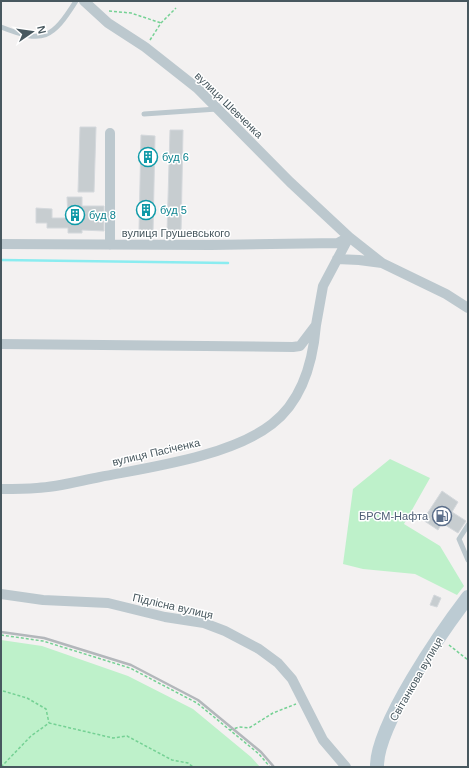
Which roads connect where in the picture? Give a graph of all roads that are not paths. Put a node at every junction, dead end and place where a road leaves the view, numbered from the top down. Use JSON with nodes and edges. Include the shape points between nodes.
{"nodes":[{"id":1,"x":76,"y":1,"type":"edge"},
{"id":2,"x":84,"y":1,"type":"edge"},
{"id":3,"x":1,"y":27,"type":"edge"},
{"id":4,"x":217,"y":109,"type":"junction"},
{"id":5,"x":144,"y":114,"type":"dead end"},
{"id":6,"x":110,"y":133,"type":"dead end"},
{"id":7,"x":349,"y":236,"type":"junction"},
{"id":8,"x":1,"y":244,"type":"edge"},
{"id":9,"x":110,"y":245,"type":"junction"},
{"id":10,"x":337,"y":259,"type":"junction"},
{"id":11,"x":382,"y":263,"type":"junction"},
{"id":12,"x":468,"y":308,"type":"edge"},
{"id":13,"x":316,"y":324,"type":"junction"},
{"id":14,"x":1,"y":344,"type":"edge"},
{"id":15,"x":1,"y":489,"type":"edge"},
{"id":16,"x":468,"y":525,"type":"edge"},
{"id":17,"x":468,"y":560,"type":"edge"},
{"id":18,"x":1,"y":594,"type":"edge"},
{"id":19,"x":468,"y":597,"type":"edge"},
{"id":20,"x":346,"y":767,"type":"edge"},
{"id":21,"x":377,"y":767,"type":"edge"}],
"edges":[{"from":1,"to":3,"type":"lane","via":[[61,25],[51,33],[37,38]]},
{"from":2,"to":4,"type":"street","name":"вулиця Шевченка","via":[[108,23],[145,46],[197,88]]},
{"from":4,"to":5,"type":"lane"},
{"from":4,"to":7,"type":"street","name":"вулиця Шевченка"},
{"from":6,"to":9,"type":"street"},
{"from":7,"to":9,"type":"street","name":"вулиця Грушевського","via":[[338,243]]},
{"from":7,"to":10,"type":"street","name":"вулиця Пасіченка"},
{"from":7,"to":11,"type":"street","name":"вулиця Шевченка"},
{"from":8,"to":9,"type":"street","name":"вулиця Грушевського"},
{"from":10,"to":11,"type":"street"},
{"from":10,"to":13,"type":"street","name":"вулиця Пасіченка","via":[[323,286]]},
{"from":11,"to":12,"type":"street","via":[[446,294]]},
{"from":13,"to":14,"type":"street","name":"вулиця Пасіченка","via":[[300,346],[293,347]]},
{"from":13,"to":15,"type":"street","name":"вулиця Пасіченка","via":[[310,360],[300,390],[272,424],[245,440],[189,459],[139,470],[39,488]]},
{"from":16,"to":17,"type":"lane","via":[[459,539]]},
{"from":18,"to":20,"type":"street","name":"Підлісна вулиця","via":[[43,600],[108,602],[165,617],[204,623],[259,649],[278,663],[292,679],[323,740]]},
{"from":19,"to":21,"type":"main road","name":"Світанкова вулиця","via":[[439,637],[398,706],[379,749]]}]}
